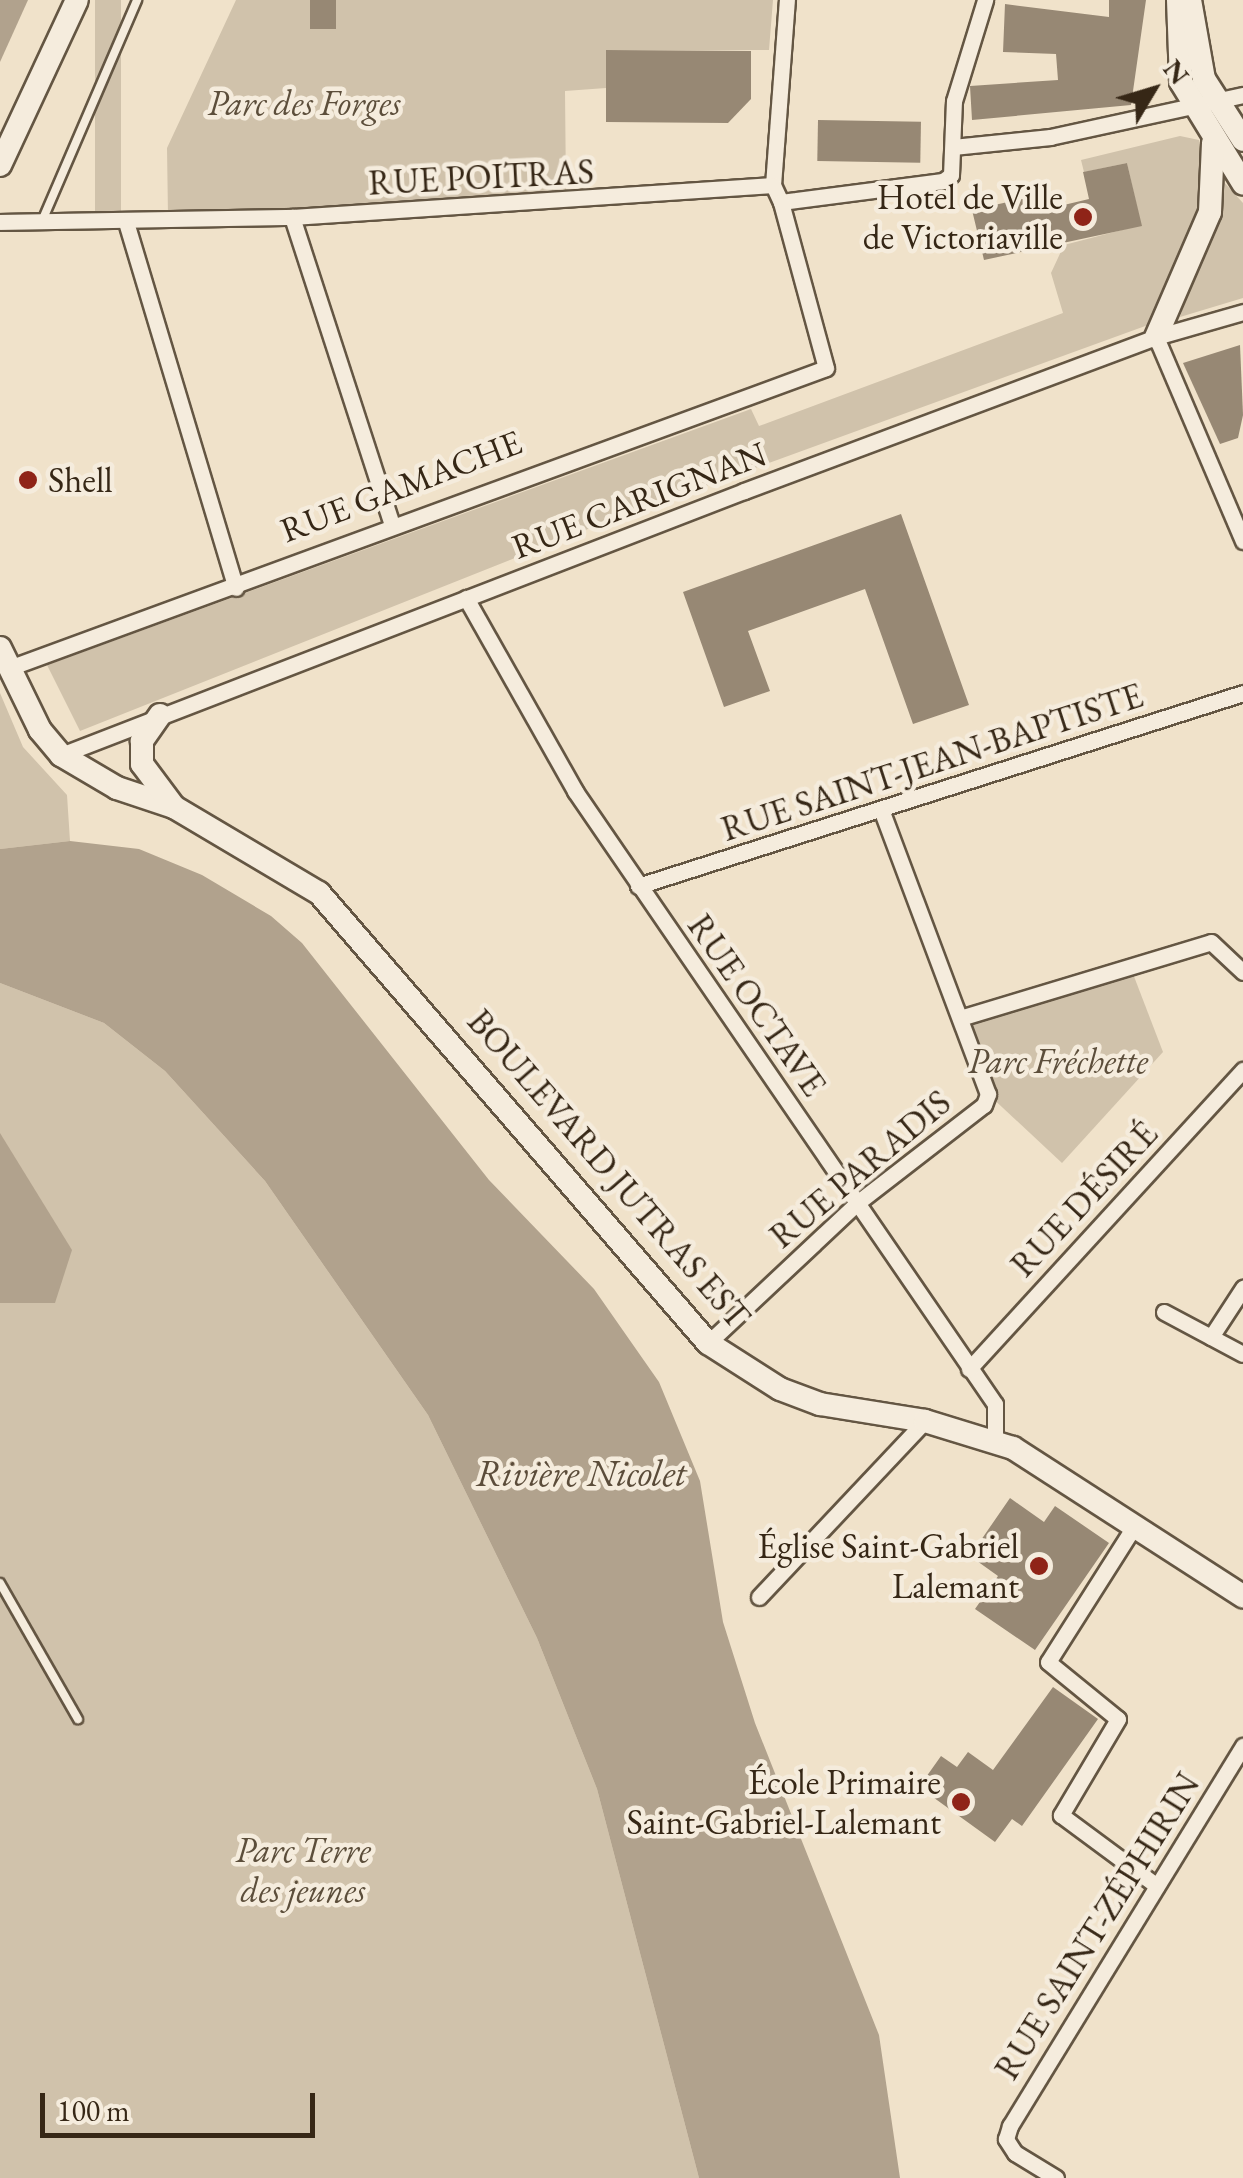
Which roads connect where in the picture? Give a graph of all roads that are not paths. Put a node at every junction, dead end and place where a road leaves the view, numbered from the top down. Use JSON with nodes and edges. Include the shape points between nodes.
{"nodes":[{"id":1,"x":78,"y":0,"type":"edge"},
{"id":2,"x":137,"y":0,"type":"edge"},
{"id":3,"x":787,"y":0,"type":"edge"},
{"id":4,"x":985,"y":0,"type":"edge"},
{"id":5,"x":1178,"y":0,"type":"edge"},
{"id":6,"x":1190,"y":0,"type":"edge"},
{"id":7,"x":1243,"y":95,"type":"edge"},
{"id":8,"x":1204,"y":106,"type":"junction"},
{"id":9,"x":1243,"y":140,"type":"edge"},
{"id":10,"x":1214,"y":143,"type":"junction"},
{"id":11,"x":953,"y":147,"type":"junction"},
{"id":12,"x":0,"y":166,"type":"edge"},
{"id":13,"x":1243,"y":182,"type":"edge"},
{"id":14,"x":772,"y":185,"type":"junction"},
{"id":15,"x":781,"y":202,"type":"junction"},
{"id":16,"x":292,"y":216,"type":"junction"},
{"id":17,"x":0,"y":222,"type":"edge"},
{"id":18,"x":126,"y":222,"type":"junction"},
{"id":19,"x":41,"y":223,"type":"junction"},
{"id":20,"x":1243,"y":312,"type":"edge"},
{"id":21,"x":1156,"y":336,"type":"junction"},
{"id":22,"x":392,"y":524,"type":"junction"},
{"id":23,"x":1243,"y":541,"type":"edge"},
{"id":24,"x":236,"y":588,"type":"junction"},
{"id":25,"x":466,"y":598,"type":"junction"},
{"id":26,"x":3,"y":662,"type":"edge"},
{"id":27,"x":1243,"y":693,"type":"edge"},
{"id":28,"x":160,"y":714,"type":"junction"},
{"id":29,"x":61,"y":755,"type":"junction"},
{"id":30,"x":174,"y":807,"type":"junction"},
{"id":31,"x":882,"y":812,"type":"junction"},
{"id":32,"x":638,"y":886,"type":"junction"},
{"id":33,"x":1243,"y":972,"type":"edge"},
{"id":34,"x":960,"y":1018,"type":"junction"},
{"id":35,"x":1240,"y":1078,"type":"edge"},
{"id":36,"x":857,"y":1202,"type":"junction"},
{"id":37,"x":1243,"y":1288,"type":"edge"},
{"id":38,"x":1164,"y":1312,"type":"dead end"},
{"id":39,"x":1211,"y":1337,"type":"junction"},
{"id":40,"x":708,"y":1343,"type":"junction"},
{"id":41,"x":1243,"y":1354,"type":"edge"},
{"id":42,"x":968,"y":1369,"type":"junction"},
{"id":43,"x":925,"y":1421,"type":"junction"},
{"id":44,"x":996,"y":1441,"type":"junction"},
{"id":45,"x":1135,"y":1525,"type":"junction"},
{"id":46,"x":0,"y":1583,"type":"edge"},
{"id":47,"x":759,"y":1596,"type":"dead end"},
{"id":48,"x":1243,"y":1596,"type":"edge"},
{"id":49,"x":78,"y":1719,"type":"dead end"},
{"id":50,"x":1243,"y":1746,"type":"edge"},
{"id":51,"x":1157,"y":1886,"type":"junction"},
{"id":52,"x":1056,"y":2178,"type":"edge"}],
"edges":[{"from":1,"to":12,"type":"main road"},
{"from":2,"to":19,"type":"lane"},
{"from":3,"to":14,"type":"street"},
{"from":4,"to":11,"type":"street","via":[[954,100]]},
{"from":5,"to":8,"type":"main road","via":[[1176,58]]},
{"from":6,"to":8,"type":"main road"},
{"from":7,"to":8,"type":"street"},
{"from":8,"to":9,"type":"main road"},
{"from":8,"to":10,"type":"main road"},
{"from":8,"to":11,"type":"street","via":[[1050,137]]},
{"from":10,"to":13,"type":"main road"},
{"from":10,"to":21,"type":"main road","via":[[1210,212]]},
{"from":11,"to":15,"type":"street","via":[[943,182]]},
{"from":14,"to":15,"type":"street"},
{"from":14,"to":16,"type":"street","name":"RUE POITRAS"},
{"from":15,"to":22,"type":"street","name":"RUE GAMACHE","via":[[826,368]]},
{"from":16,"to":18,"type":"street","name":"RUE POITRAS"},
{"from":16,"to":22,"type":"street"},
{"from":17,"to":19,"type":"street","name":"RUE POITRAS"},
{"from":18,"to":19,"type":"street","name":"RUE POITRAS"},
{"from":18,"to":24,"type":"street"},
{"from":20,"to":21,"type":"street","name":"RUE CARIGNAN"},
{"from":21,"to":23,"type":"street"},
{"from":21,"to":25,"type":"street","name":"RUE CARIGNAN"},
{"from":22,"to":24,"type":"street","name":"RUE GAMACHE"},
{"from":24,"to":26,"type":"street","name":"RUE GAMACHE"},
{"from":25,"to":28,"type":"street","name":"RUE CARIGNAN"},
{"from":25,"to":32,"type":"street","name":"RUE OCTAVE","via":[[533,723]]},
{"from":26,"to":29,"type":"main road","name":"BOULEVARD JUTRAS EST"},
{"from":27,"to":31,"type":"street","name":"RUE SAINT-JEAN-BAPTISTE"},
{"from":28,"to":29,"type":"street","name":"RUE CARIGNAN"},
{"from":28,"to":30,"type":"main road","via":[[142,741],[142,764]]},
{"from":29,"to":30,"type":"main road","name":"BOULEVARD JUTRAS EST","via":[[118,788]]},
{"from":30,"to":40,"type":"main road","name":"BOULEVARD JUTRAS EST","via":[[291,873],[347,921]]},
{"from":31,"to":32,"type":"street","name":"RUE SAINT-JEAN-BAPTISTE"},
{"from":31,"to":34,"type":"street"},
{"from":32,"to":36,"type":"street","name":"RUE OCTAVE"},
{"from":33,"to":34,"type":"street","via":[[1211,942]]},
{"from":34,"to":36,"type":"street","name":"RUE PARADIS","via":[[988,1094],[984,1105]]},
{"from":35,"to":42,"type":"street","name":"RUE DÉSIRÉ"},
{"from":36,"to":40,"type":"street","name":"RUE PARADIS"},
{"from":36,"to":42,"type":"street","name":"RUE OCTAVE"},
{"from":37,"to":39,"type":"street"},
{"from":38,"to":39,"type":"street"},
{"from":39,"to":41,"type":"street"},
{"from":40,"to":43,"type":"main road","name":"BOULEVARD JUTRAS EST","via":[[780,1389],[820,1404]]},
{"from":42,"to":44,"type":"street","name":"RUE OCTAVE","via":[[995,1404]]},
{"from":43,"to":44,"type":"main road","name":"BOULEVARD JUTRAS EST"},
{"from":43,"to":47,"type":"street"},
{"from":44,"to":45,"type":"main road","name":"BOULEVARD JUTRAS EST"},
{"from":45,"to":48,"type":"main road","name":"BOULEVARD JUTRAS EST"},
{"from":45,"to":51,"type":"street","via":[[1048,1655],[1052,1667],[1118,1719],[1061,1811],[1069,1825]]},
{"from":46,"to":49,"type":"lane"},
{"from":50,"to":51,"type":"street","name":"RUE SAINT-ZÉPHIRIN"},
{"from":51,"to":52,"type":"street","name":"RUE SAINT-ZÉPHIRIN","via":[[1006,2139],[1015,2154]]}]}
